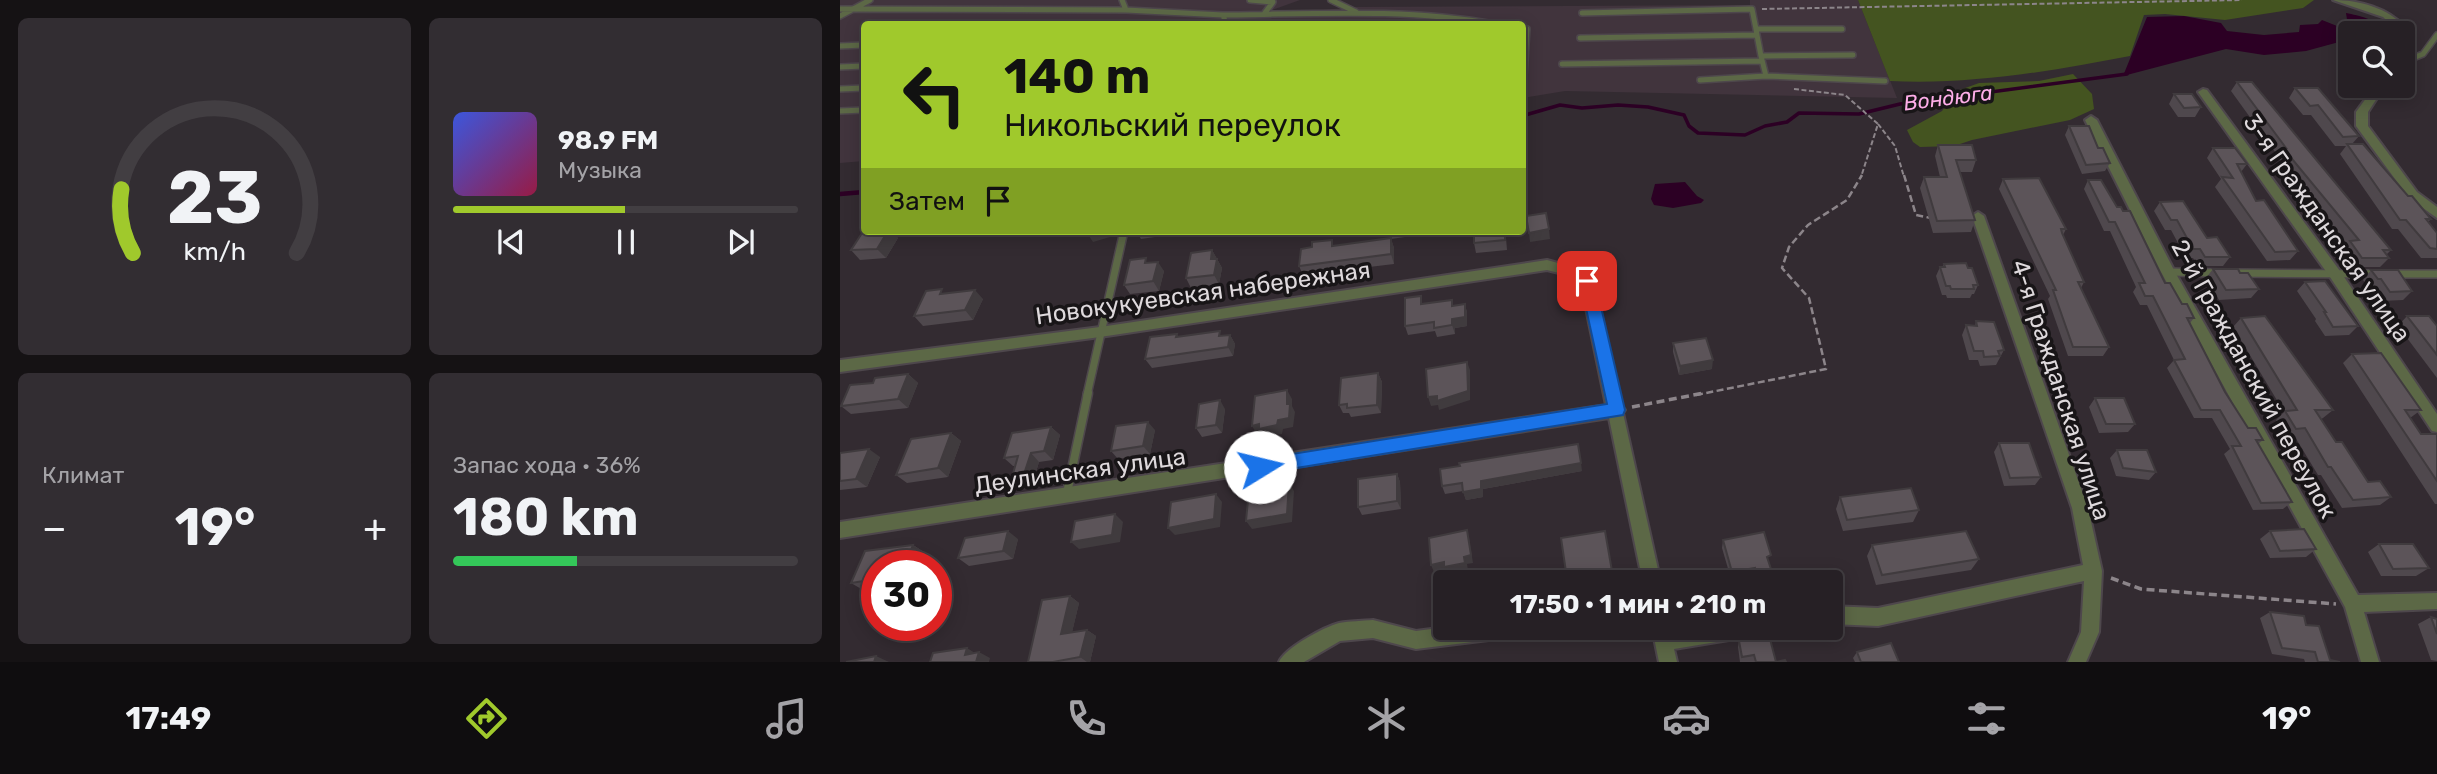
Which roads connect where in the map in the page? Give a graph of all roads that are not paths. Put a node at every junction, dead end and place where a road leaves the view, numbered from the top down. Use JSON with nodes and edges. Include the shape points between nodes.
{"nodes":[{"id":1,"x":870,"y":0,"type":"edge"},
{"id":2,"x":1122,"y":0,"type":"edge"},
{"id":3,"x":1250,"y":0,"type":"edge"},
{"id":4,"x":1331,"y":0,"type":"edge"},
{"id":5,"x":1751,"y":0,"type":"edge"},
{"id":6,"x":2338,"y":0,"type":"edge"},
{"id":7,"x":840,"y":9,"type":"edge"},
{"id":8,"x":1752,"y":9,"type":"junction"},
{"id":9,"x":855,"y":10,"type":"junction"},
{"id":10,"x":1126,"y":10,"type":"junction"},
{"id":11,"x":1582,"y":13,"type":"dead end"},
{"id":12,"x":1264,"y":14,"type":"junction"},
{"id":13,"x":1360,"y":14,"type":"junction"},
{"id":14,"x":1223,"y":15,"type":"junction"},
{"id":15,"x":840,"y":16,"type":"edge"},
{"id":16,"x":1225,"y":21,"type":"edge"},
{"id":17,"x":1478,"y":21,"type":"edge"},
{"id":18,"x":2394,"y":21,"type":"edge"},
{"id":19,"x":1842,"y":29,"type":"dead end"},
{"id":20,"x":1757,"y":32,"type":"junction"},
{"id":21,"x":2437,"y":35,"type":"edge"},
{"id":22,"x":1580,"y":38,"type":"dead end"},
{"id":23,"x":861,"y":45,"type":"edge"},
{"id":24,"x":840,"y":46,"type":"edge"},
{"id":25,"x":1853,"y":55,"type":"dead end"},
{"id":26,"x":2415,"y":57,"type":"edge"},
{"id":27,"x":1761,"y":59,"type":"junction"},
{"id":28,"x":1562,"y":64,"type":"dead end"},
{"id":29,"x":861,"y":66,"type":"edge"},
{"id":30,"x":840,"y":67,"type":"edge"},
{"id":31,"x":1766,"y":76,"type":"junction"},
{"id":32,"x":1700,"y":80,"type":"dead end"},
{"id":33,"x":1885,"y":81,"type":"dead end"},
{"id":34,"x":861,"y":88,"type":"edge"},
{"id":35,"x":840,"y":89,"type":"edge"},
{"id":36,"x":2203,"y":92,"type":"dead end"},
{"id":37,"x":2372,"y":98,"type":"edge"},
{"id":38,"x":861,"y":110,"type":"edge"},
{"id":39,"x":840,"y":111,"type":"edge"},
{"id":40,"x":2091,"y":120,"type":"dead end"},
{"id":41,"x":2437,"y":214,"type":"edge"},
{"id":42,"x":1978,"y":216,"type":"dead end"},
{"id":43,"x":1123,"y":235,"type":"edge"},
{"id":44,"x":2168,"y":272,"type":"junction"},
{"id":45,"x":2335,"y":274,"type":"junction"},
{"id":46,"x":2437,"y":274,"type":"edge"},
{"id":47,"x":1100,"y":332,"type":"junction"},
{"id":48,"x":840,"y":366,"type":"edge"},
{"id":49,"x":1617,"y":410,"type":"junction"},
{"id":50,"x":2437,"y":426,"type":"edge"},
{"id":51,"x":1066,"y":494,"type":"junction"},
{"id":52,"x":840,"y":530,"type":"edge"},
{"id":53,"x":1649,"y":570,"type":"edge"},
{"id":54,"x":2093,"y":571,"type":"junction"},
{"id":55,"x":2437,"y":601,"type":"edge"},
{"id":56,"x":2353,"y":604,"type":"junction"},
{"id":57,"x":1843,"y":616,"type":"edge"},
{"id":58,"x":1433,"y":638,"type":"edge"},
{"id":59,"x":1664,"y":640,"type":"edge"},
{"id":60,"x":1288,"y":662,"type":"edge"},
{"id":61,"x":1668,"y":662,"type":"edge"},
{"id":62,"x":2077,"y":662,"type":"edge"},
{"id":63,"x":2370,"y":662,"type":"edge"}],
"edges":[{"from":1,"to":9,"type":"lane"},
{"from":2,"to":10,"type":"lane"},
{"from":3,"to":12,"type":"lane","via":[[1273,2]]},
{"from":4,"to":13,"type":"lane"},
{"from":5,"to":8,"type":"lane"},
{"from":6,"to":18,"type":"street"},
{"from":7,"to":9,"type":"lane"},
{"from":8,"to":11,"type":"lane"},
{"from":8,"to":20,"type":"lane"},
{"from":9,"to":10,"type":"lane"},
{"from":9,"to":15,"type":"lane"},
{"from":10,"to":14,"type":"lane"},
{"from":12,"to":13,"type":"lane"},
{"from":12,"to":14,"type":"lane"},
{"from":13,"to":17,"type":"lane","via":[[1454,16]]},
{"from":14,"to":16,"type":"lane"},
{"from":19,"to":20,"type":"lane"},
{"from":20,"to":22,"type":"lane"},
{"from":20,"to":27,"type":"lane"},
{"from":21,"to":26,"type":"lane"},
{"from":23,"to":24,"type":"lane"},
{"from":25,"to":27,"type":"lane"},
{"from":27,"to":28,"type":"lane"},
{"from":27,"to":31,"type":"lane"},
{"from":29,"to":30,"type":"lane"},
{"from":31,"to":32,"type":"lane"},
{"from":31,"to":33,"type":"lane"},
{"from":34,"to":35,"type":"lane"},
{"from":36,"to":45,"type":"street","name":"3-я Гражданская улица"},
{"from":37,"to":41,"type":"street","via":[[2362,112],[2362,126],[2413,195]]},
{"from":38,"to":39,"type":"lane"},
{"from":40,"to":44,"type":"street","name":"2-й Гражданский переулок"},
{"from":42,"to":54,"type":"street","name":"4-я Гражданская улица","via":[[2080,508]]},
{"from":43,"to":47,"type":"lane"},
{"from":44,"to":45,"type":"lane"},
{"from":44,"to":56,"type":"street","name":"2-й Гражданский переулок"},
{"from":45,"to":46,"type":"lane"},
{"from":45,"to":50,"type":"street","name":"3-я Гражданская улица"},
{"from":47,"to":48,"type":"street","name":"Новокукуевская набережная"},
{"from":47,"to":49,"type":"street","name":"Новокукуевская набережная","via":[[1547,265],[1572,271],[1587,281]]},
{"from":47,"to":51,"type":"lane"},
{"from":49,"to":51,"type":"street","name":"Деулинская улица"},
{"from":49,"to":53,"type":"street"},
{"from":51,"to":52,"type":"street","name":"Деулинская улица"},
{"from":54,"to":57,"type":"street","via":[[1878,617]]},
{"from":54,"to":62,"type":"street","name":"4-я Гражданская улица","via":[[2090,632]]},
{"from":55,"to":56,"type":"street"},
{"from":56,"to":63,"type":"street","name":"2-й Гражданский переулок"},
{"from":58,"to":60,"type":"street","via":[[1416,640],[1373,629],[1339,632]]},
{"from":59,"to":61,"type":"street"}]}
